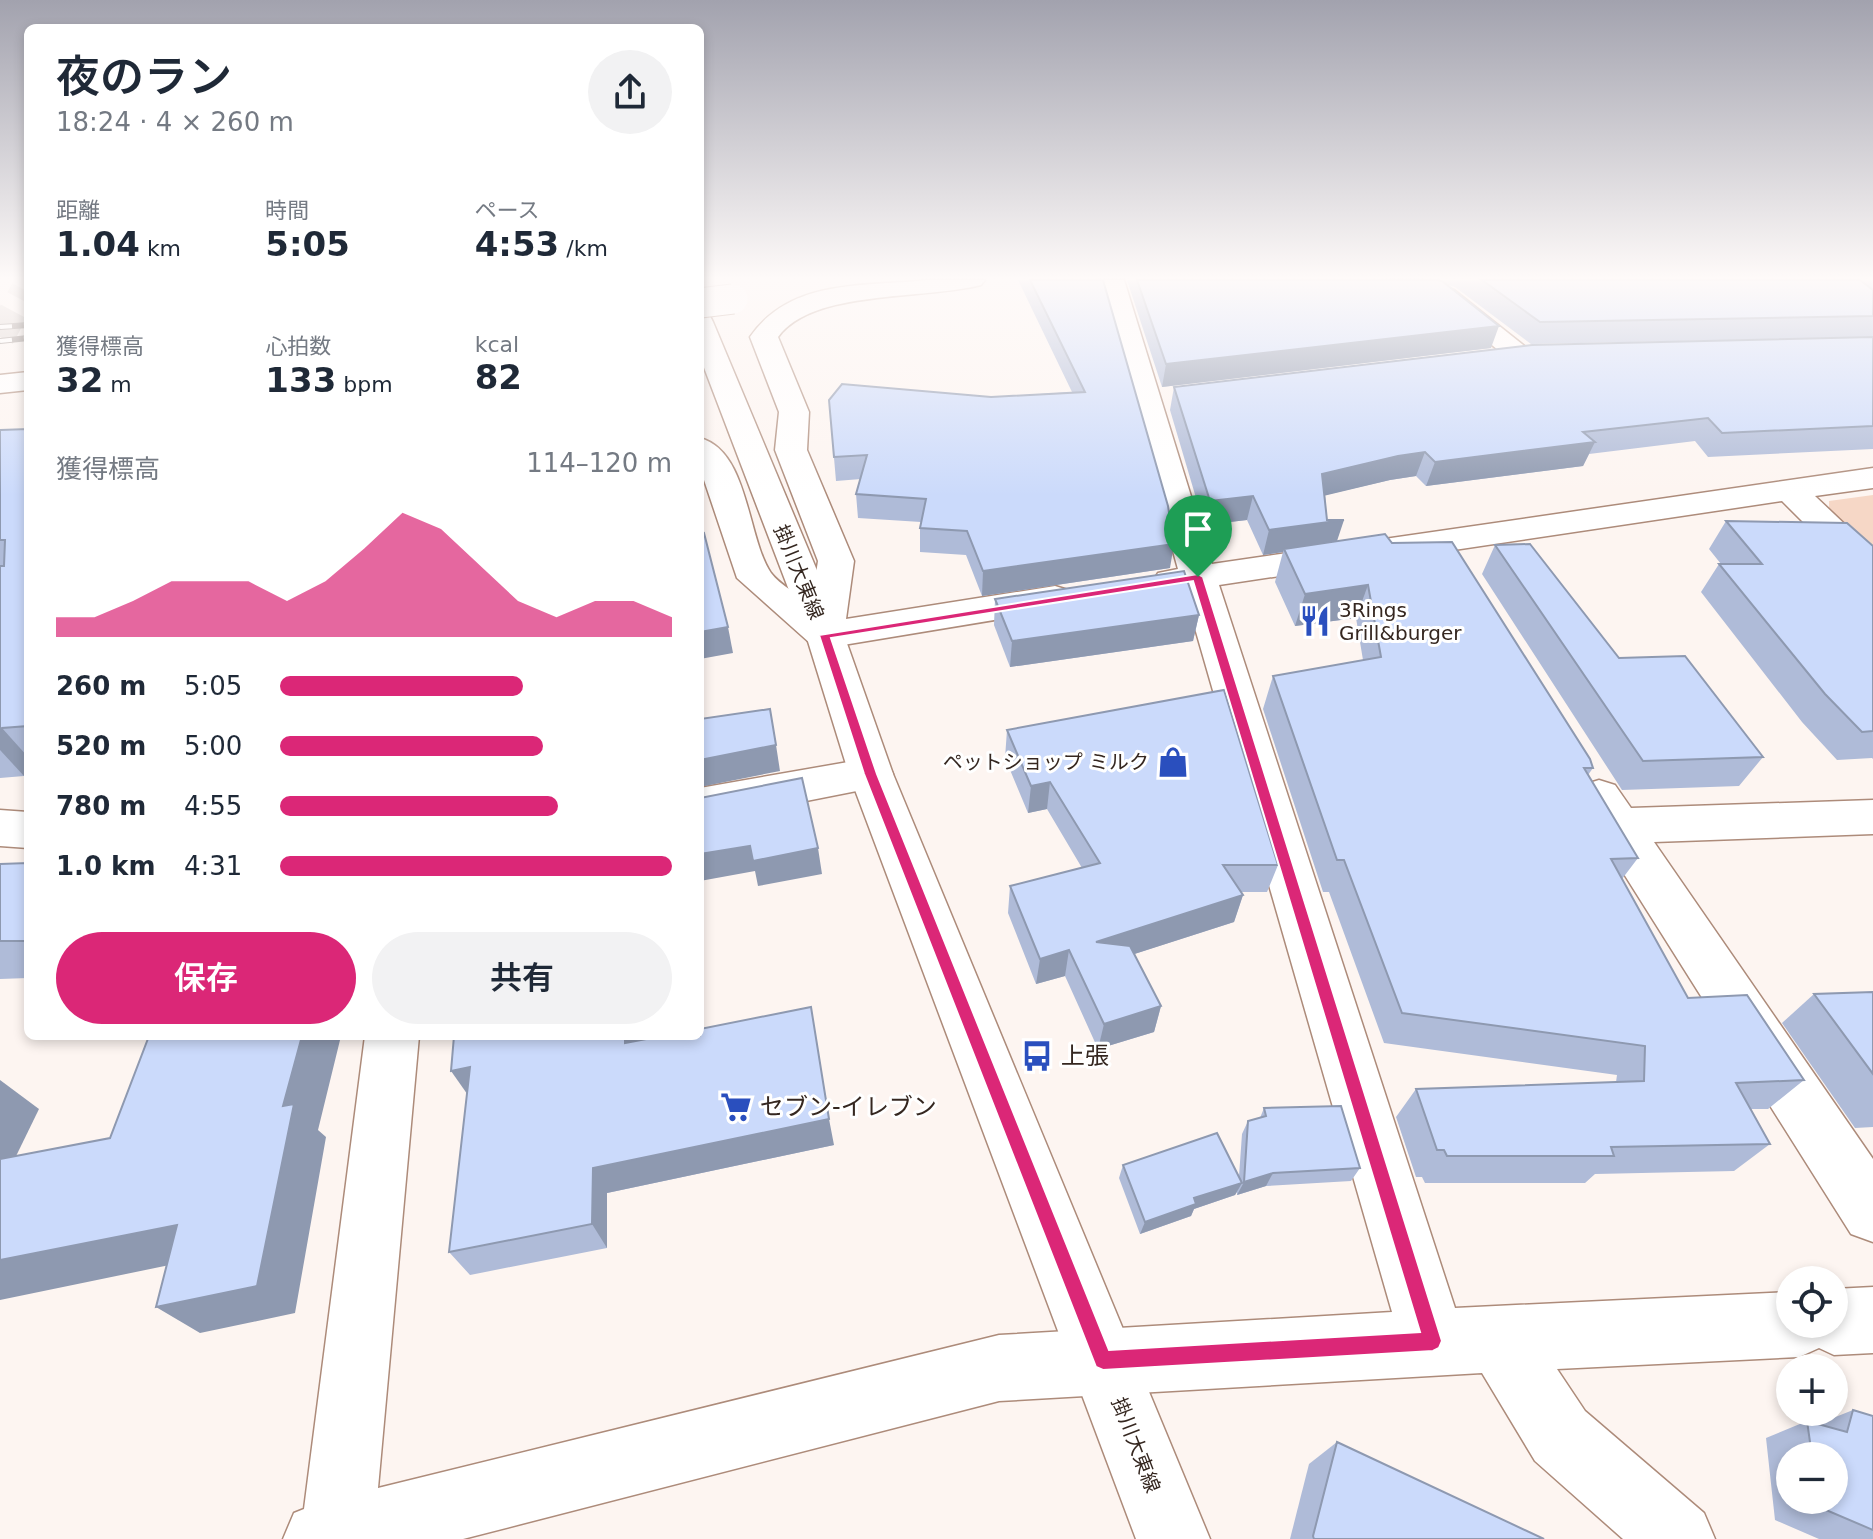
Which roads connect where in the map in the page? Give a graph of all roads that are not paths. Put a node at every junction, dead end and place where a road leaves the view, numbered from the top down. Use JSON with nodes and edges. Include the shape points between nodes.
{"nodes":[{"id":1,"x":730,"y":352,"type":"edge"},
{"id":2,"x":770,"y":352,"type":"edge"},
{"id":3,"x":1134,"y":352,"type":"edge"},
{"id":4,"x":1518,"y":352,"type":"edge"},
{"id":5,"x":1523,"y":356,"type":"junction"},
{"id":6,"x":1555,"y":356,"type":"edge"},
{"id":7,"x":1492,"y":360,"type":"edge"},
{"id":8,"x":24,"y":381,"type":"edge"},
{"id":9,"x":0,"y":384,"type":"edge"},
{"id":10,"x":1181,"y":396,"type":"edge"},
{"id":11,"x":1149,"y":400,"type":"junction"},
{"id":12,"x":704,"y":452,"type":"edge"},
{"id":13,"x":1873,"y":478,"type":"edge"},
{"id":14,"x":1790,"y":491,"type":"junction"},
{"id":15,"x":1440,"y":542,"type":"junction"},
{"id":16,"x":1873,"y":571,"type":"edge"},
{"id":17,"x":1198,"y":577,"type":"junction"},
{"id":18,"x":1465,"y":583,"type":"edge"},
{"id":19,"x":1135,"y":586,"type":"edge"},
{"id":20,"x":1088,"y":593,"type":"edge"},
{"id":21,"x":825,"y":635,"type":"junction"},
{"id":22,"x":1575,"y":759,"type":"edge"},
{"id":23,"x":871,"y":774,"type":"junction"},
{"id":24,"x":704,"y":804,"type":"edge"},
{"id":25,"x":1873,"y":817,"type":"edge"},
{"id":26,"x":1617,"y":826,"type":"junction"},
{"id":27,"x":0,"y":828,"type":"edge"},
{"id":28,"x":24,"y":830,"type":"edge"},
{"id":29,"x":392,"y":1040,"type":"edge"},
{"id":30,"x":1873,"y":1212,"type":"edge"},
{"id":31,"x":1873,"y":1320,"type":"edge"},
{"id":32,"x":1848,"y":1321,"type":"edge"},
{"id":33,"x":1776,"y":1325,"type":"edge"},
{"id":34,"x":1499,"y":1340,"type":"junction"},
{"id":35,"x":1433,"y":1341,"type":"junction"},
{"id":36,"x":1103,"y":1360,"type":"junction"},
{"id":37,"x":332,"y":1537,"type":"edge"},
{"id":38,"x":1173,"y":1539,"type":"edge"},
{"id":39,"x":1678,"y":1539,"type":"edge"}],
"edges":[{"from":1,"to":21,"type":"street","name":"掛川大東線"},
{"from":2,"to":21,"type":"street","via":[[794,412],[791,450],[836,561]]},
{"from":3,"to":11,"type":"street"},
{"from":4,"to":5,"type":"street"},
{"from":5,"to":6,"type":"street"},
{"from":5,"to":7,"type":"street"},
{"from":8,"to":9,"type":"street"},
{"from":10,"to":11,"type":"street"},
{"from":11,"to":17,"type":"street"},
{"from":12,"to":21,"type":"street","via":[[716,466],[755,578]]},
{"from":13,"to":14,"type":"street"},
{"from":14,"to":15,"type":"street"},
{"from":14,"to":16,"type":"street"},
{"from":15,"to":17,"type":"street"},
{"from":15,"to":18,"type":"street"},
{"from":17,"to":19,"type":"street"},
{"from":17,"to":35,"type":"street"},
{"from":20,"to":21,"type":"street"},
{"from":21,"to":23,"type":"street","name":"掛川大東線"},
{"from":22,"to":26,"type":"street"},
{"from":23,"to":24,"type":"street"},
{"from":23,"to":36,"type":"street","name":"掛川大東線"},
{"from":25,"to":26,"type":"street"},
{"from":26,"to":30,"type":"street"},
{"from":27,"to":28,"type":"street"},
{"from":29,"to":37,"type":"street"},
{"from":31,"to":32,"type":"street"},
{"from":33,"to":34,"type":"street"},
{"from":34,"to":35,"type":"street"},
{"from":34,"to":39,"type":"street","via":[[1560,1436]]},
{"from":35,"to":36,"type":"street"},
{"from":36,"to":37,"type":"street","via":[[999,1368]]},
{"from":36,"to":38,"type":"street","name":"掛川大東線"}]}
